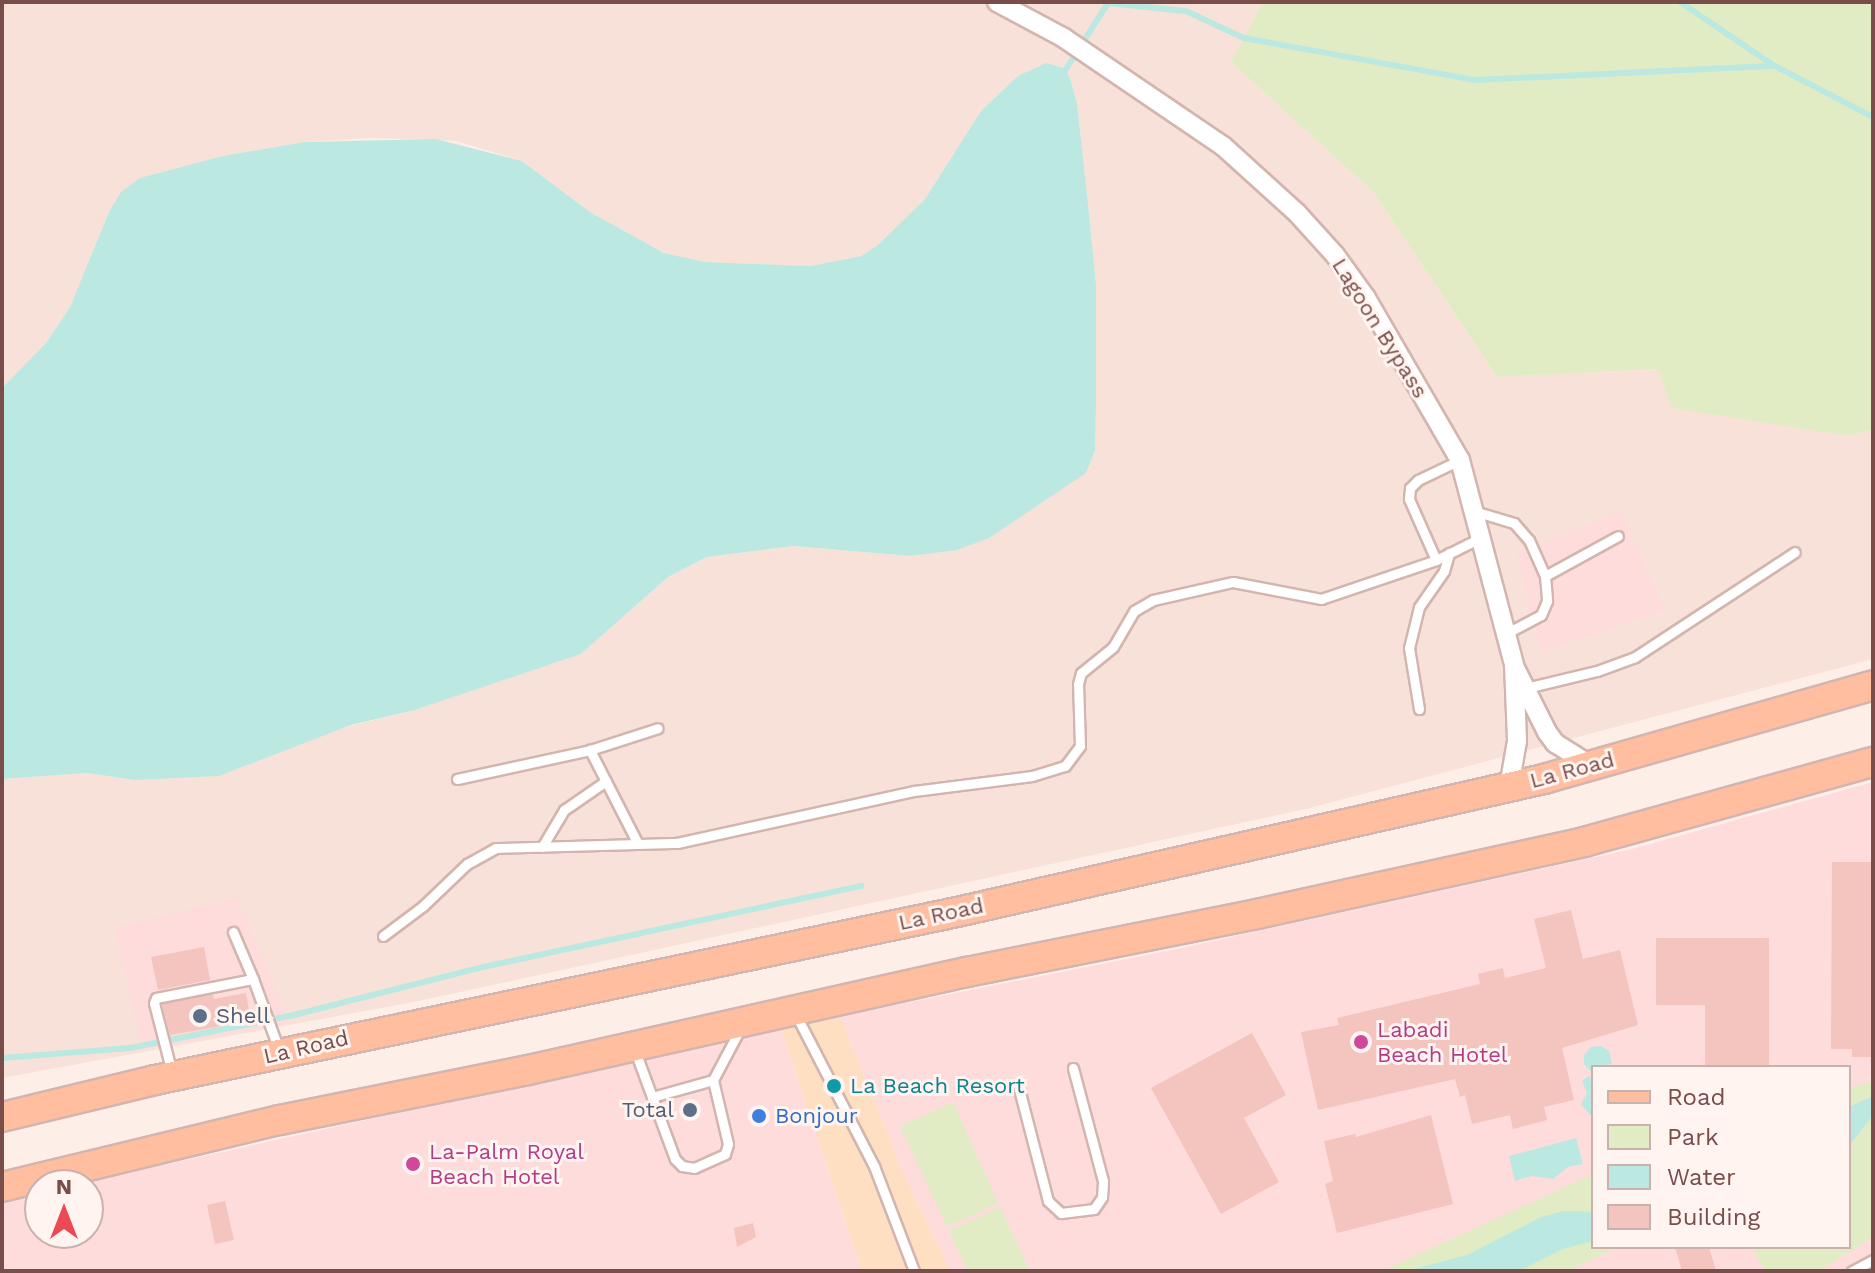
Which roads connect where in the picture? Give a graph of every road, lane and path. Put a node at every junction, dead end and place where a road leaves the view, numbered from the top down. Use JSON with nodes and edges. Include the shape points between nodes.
{"nodes":[{"id":1,"x":997,"y":2,"type":"edge"},
{"id":2,"x":1460,"y":460,"type":"junction"},
{"id":3,"x":1474,"y":511,"type":"junction"},
{"id":4,"x":1618,"y":536,"type":"dead end"},
{"id":5,"x":1482,"y":537,"type":"junction"},
{"id":6,"x":1795,"y":552,"type":"dead end"},
{"id":7,"x":1449,"y":553,"type":"junction"},
{"id":8,"x":1436,"y":560,"type":"junction"},
{"id":9,"x":1545,"y":576,"type":"junction"},
{"id":10,"x":1506,"y":634,"type":"junction"},
{"id":11,"x":1514,"y":665,"type":"junction"},
{"id":12,"x":1873,"y":685,"type":"edge"},
{"id":13,"x":1526,"y":688,"type":"junction"},
{"id":14,"x":1419,"y":709,"type":"dead end"},
{"id":15,"x":658,"y":728,"type":"dead end"},
{"id":16,"x":590,"y":750,"type":"junction"},
{"id":17,"x":1873,"y":762,"type":"edge"},
{"id":18,"x":1590,"y":765,"type":"junction"},
{"id":19,"x":457,"y":779,"type":"dead end"},
{"id":20,"x":606,"y":781,"type":"junction"},
{"id":21,"x":1509,"y":787,"type":"junction"},
{"id":22,"x":638,"y":844,"type":"junction"},
{"id":23,"x":542,"y":847,"type":"junction"},
{"id":24,"x":233,"y":932,"type":"dead end"},
{"id":25,"x":383,"y":936,"type":"dead end"},
{"id":26,"x":253,"y":979,"type":"junction"},
{"id":27,"x":794,"y":1012,"type":"junction"},
{"id":28,"x":743,"y":1023,"type":"junction"},
{"id":29,"x":276,"y":1041,"type":"junction"},
{"id":30,"x":634,"y":1048,"type":"junction"},
{"id":31,"x":169,"y":1064,"type":"junction"},
{"id":32,"x":1073,"y":1068,"type":"dead end"},
{"id":33,"x":713,"y":1080,"type":"junction"},
{"id":34,"x":1018,"y":1085,"type":"dead end"},
{"id":35,"x":652,"y":1097,"type":"junction"},
{"id":36,"x":2,"y":1117,"type":"edge"},
{"id":37,"x":2,"y":1187,"type":"edge"},
{"id":38,"x":1873,"y":1260,"type":"edge"},
{"id":39,"x":914,"y":1271,"type":"edge"},
{"id":40,"x":1852,"y":1271,"type":"edge"}],
"edges":[{"from":1,"to":2,"type":"street","name":"Lagoon Bypass","via":[[1064,38],[1223,146],[1297,213],[1335,255]]},
{"from":2,"to":3,"type":"street","name":"Lagoon Bypass"},
{"from":2,"to":8,"type":"lane","via":[[1410,488],[1409,499]]},
{"from":3,"to":5,"type":"street","name":"Lagoon Bypass"},
{"from":3,"to":9,"type":"lane","via":[[1514,523],[1529,540]]},
{"from":4,"to":9,"type":"lane"},
{"from":5,"to":7,"type":"lane"},
{"from":5,"to":10,"type":"street","name":"Lagoon Bypass"},
{"from":6,"to":13,"type":"lane","via":[[1635,657]]},
{"from":7,"to":8,"type":"lane"},
{"from":7,"to":14,"type":"lane","via":[[1444,571],[1419,607],[1409,648]]},
{"from":8,"to":22,"type":"lane","via":[[1321,599],[1233,582],[1153,600],[1134,611],[1113,647],[1081,673],[1080,746],[1065,766],[1032,776],[914,791],[677,843]]},
{"from":9,"to":10,"type":"lane","via":[[1547,601],[1541,615]]},
{"from":10,"to":11,"type":"street","name":"Lagoon Bypass"},
{"from":11,"to":13,"type":"street","name":"Lagoon Bypass"},
{"from":11,"to":21,"type":"street","name":"Lagoon Bypass","via":[[1517,741]]},
{"from":12,"to":18,"type":"main road","name":"La Road"},
{"from":13,"to":18,"type":"street","name":"Lagoon Bypass","via":[[1555,743]]},
{"from":15,"to":16,"type":"lane"},
{"from":16,"to":19,"type":"lane"},
{"from":16,"to":20,"type":"lane"},
{"from":17,"to":27,"type":"main road","via":[[1584,842]]},
{"from":18,"to":21,"type":"main road","name":"La Road"},
{"from":20,"to":22,"type":"lane"},
{"from":20,"to":23,"type":"lane","via":[[564,810]]},
{"from":21,"to":29,"type":"main road","name":"La Road","via":[[957,912]]},
{"from":22,"to":23,"type":"lane"},
{"from":23,"to":25,"type":"lane","via":[[496,848],[467,864]]},
{"from":24,"to":26,"type":"lane"},
{"from":26,"to":29,"type":"lane"},
{"from":26,"to":31,"type":"lane","via":[[155,999]]},
{"from":27,"to":28,"type":"main road"},
{"from":27,"to":39,"type":"lane","via":[[874,1166]]},
{"from":28,"to":30,"type":"main road"},
{"from":28,"to":33,"type":"lane"},
{"from":29,"to":31,"type":"main road","name":"La Road"},
{"from":30,"to":35,"type":"lane"},
{"from":30,"to":37,"type":"main road","via":[[280,1120]]},
{"from":31,"to":36,"type":"main road","name":"La Road"},
{"from":32,"to":34,"type":"lane","via":[[1103,1181],[1094,1209],[1061,1213],[1048,1201]]},
{"from":33,"to":35,"type":"lane"},
{"from":33,"to":35,"type":"lane","via":[[728,1144],[718,1159],[694,1168],[675,1159]]},
{"from":38,"to":40,"type":"lane"}]}
